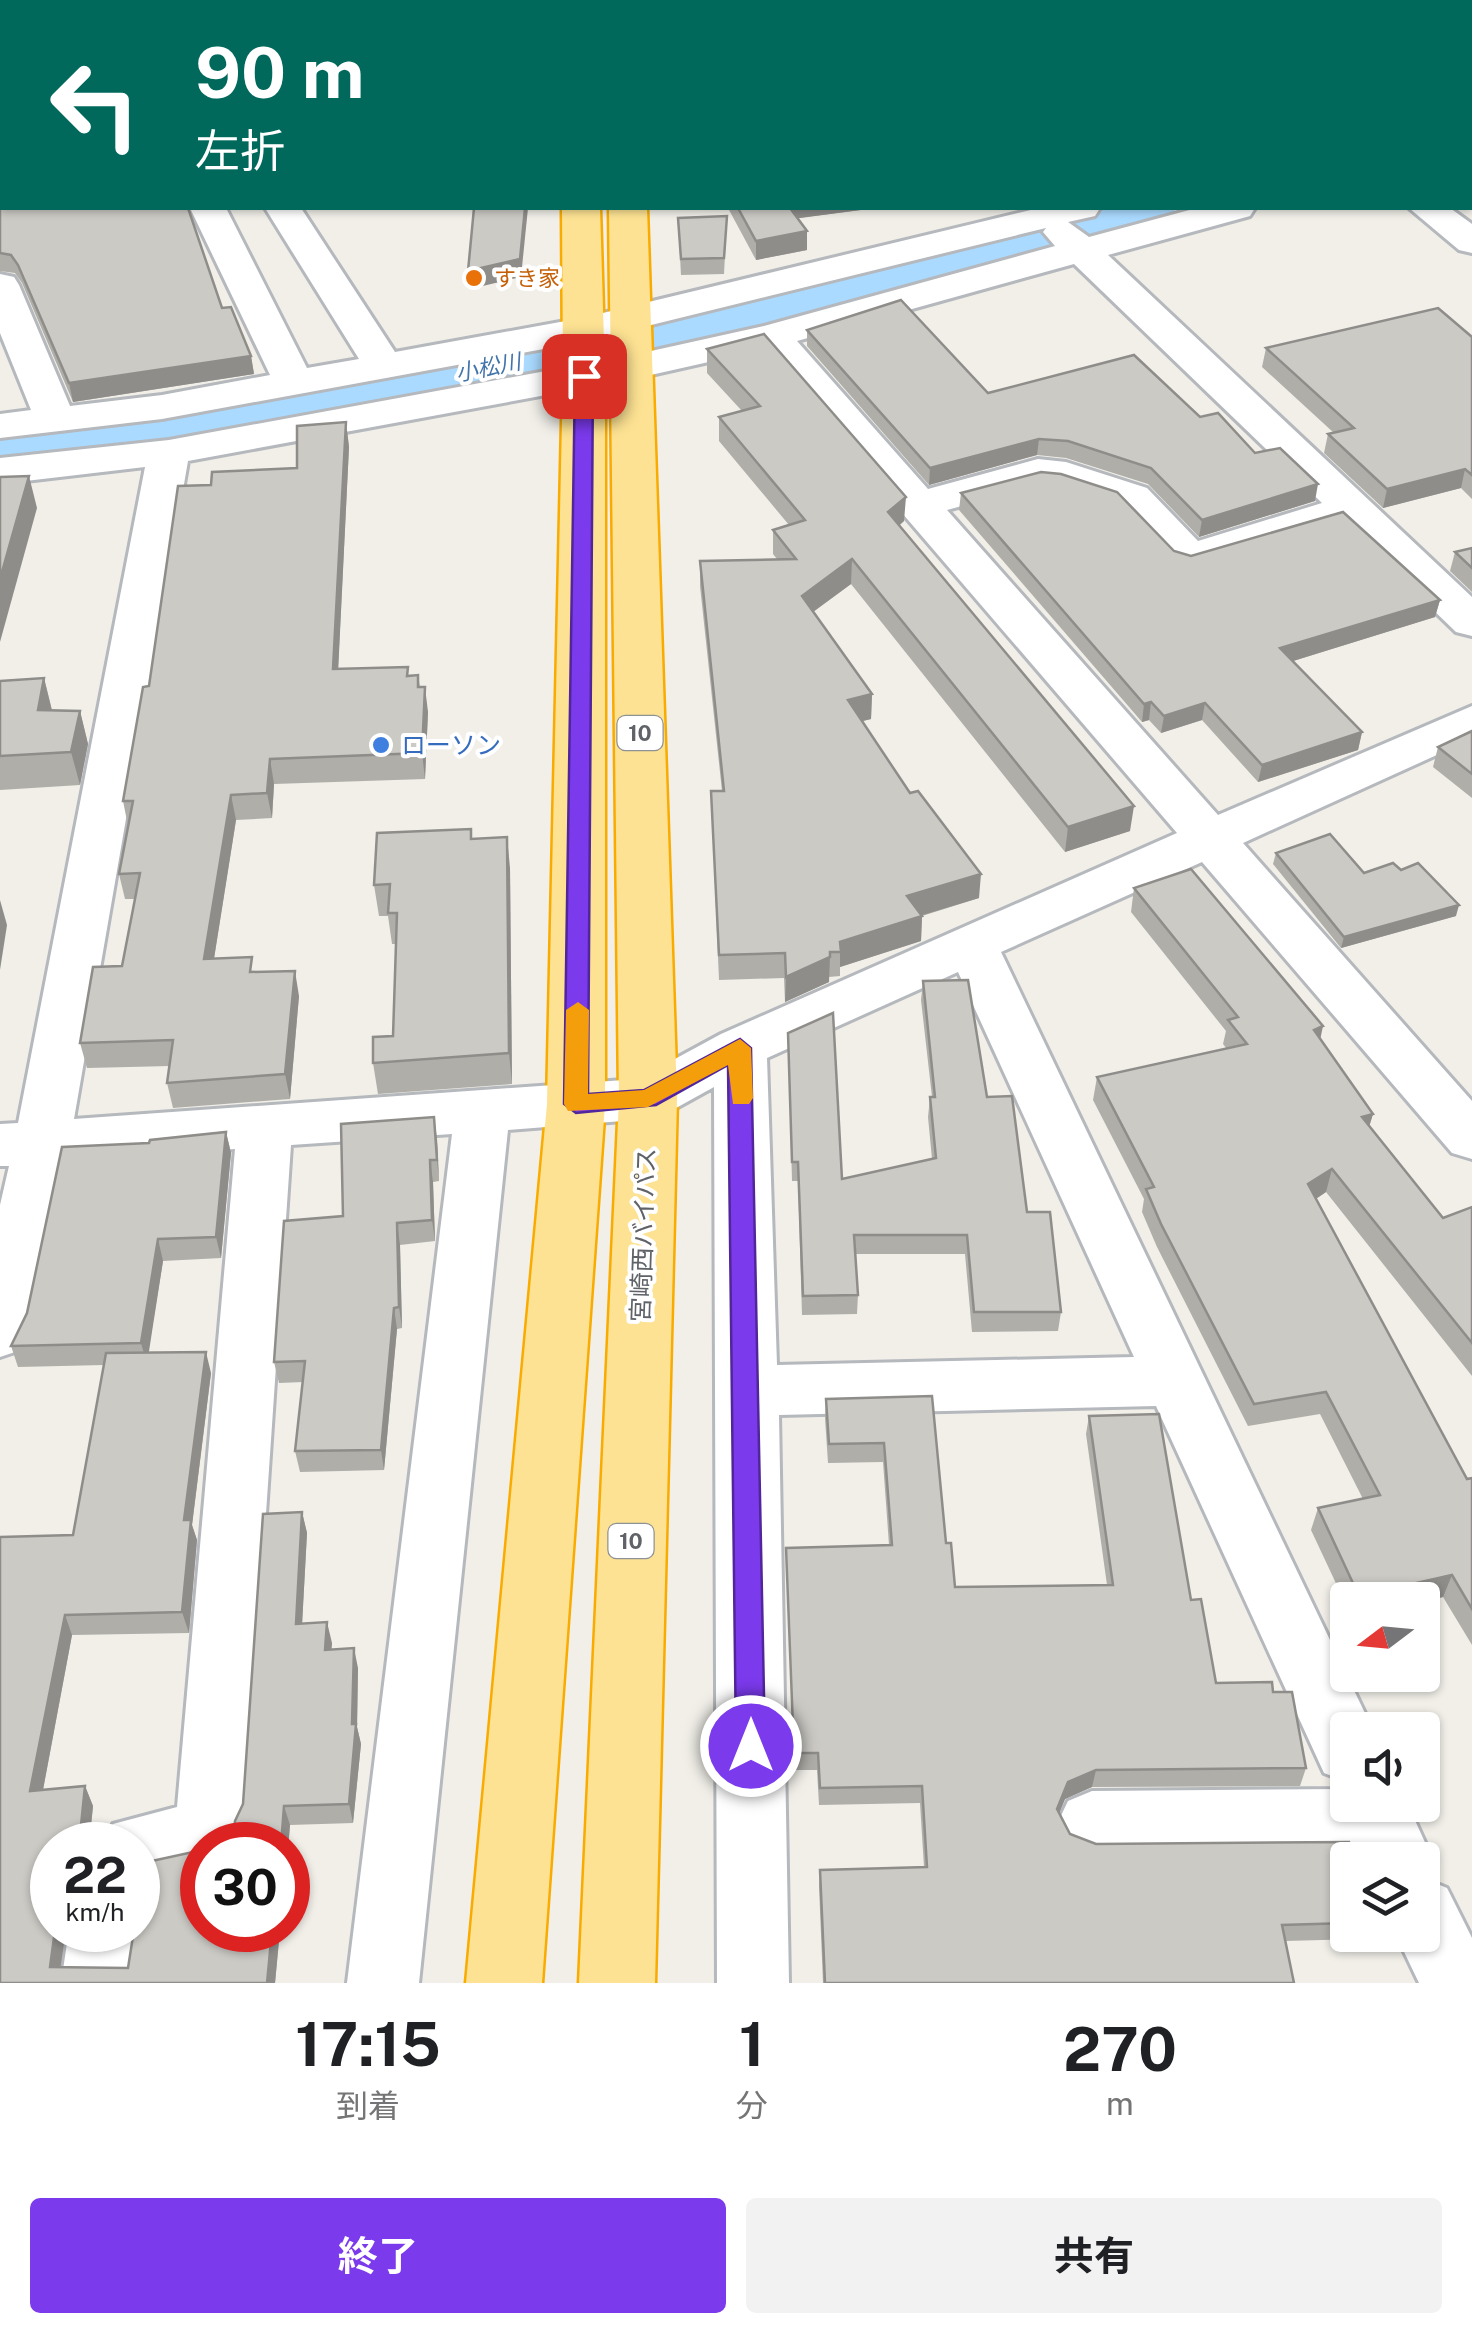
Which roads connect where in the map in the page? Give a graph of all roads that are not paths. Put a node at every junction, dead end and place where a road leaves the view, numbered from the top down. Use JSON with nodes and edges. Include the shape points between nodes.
{"nodes":[{"id":1,"x":209,"y":210,"type":"edge"},
{"id":2,"x":284,"y":210,"type":"edge"},
{"id":3,"x":581,"y":210,"type":"edge"},
{"id":4,"x":628,"y":210,"type":"edge"},
{"id":5,"x":1229,"y":210,"type":"edge"},
{"id":6,"x":1430,"y":210,"type":"edge"},
{"id":7,"x":1054,"y":211,"type":"edge"},
{"id":8,"x":1472,"y":242,"type":"edge"},
{"id":9,"x":1082,"y":251,"type":"junction"},
{"id":10,"x":0,"y":284,"type":"edge"},
{"id":11,"x":771,"y":336,"type":"junction"},
{"id":12,"x":633,"y":343,"type":"junction"},
{"id":13,"x":583,"y":353,"type":"junction"},
{"id":14,"x":384,"y":366,"type":"junction"},
{"id":15,"x":294,"y":382,"type":"junction"},
{"id":16,"x":55,"y":418,"type":"junction"},
{"id":17,"x":0,"y":426,"type":"edge"},
{"id":18,"x":169,"y":452,"type":"junction"},
{"id":19,"x":0,"y":471,"type":"edge"},
{"id":20,"x":916,"y":505,"type":"junction"},
{"id":21,"x":1352,"y":508,"type":"junction"},
{"id":22,"x":1472,"y":622,"type":"edge"},
{"id":23,"x":1472,"y":722,"type":"edge"},
{"id":24,"x":1210,"y":838,"type":"junction"},
{"id":25,"x":971,"y":944,"type":"junction"},
{"id":26,"x":740,"y":1048,"type":"junction"},
{"id":27,"x":648,"y":1098,"type":"junction"},
{"id":28,"x":576,"y":1104,"type":"junction"},
{"id":29,"x":482,"y":1111,"type":"junction"},
{"id":30,"x":265,"y":1127,"type":"junction"},
{"id":31,"x":1472,"y":1138,"type":"edge"},
{"id":32,"x":21,"y":1144,"type":"edge"},
{"id":33,"x":0,"y":1333,"type":"edge"},
{"id":34,"x":1178,"y":1381,"type":"junction"},
{"id":35,"x":748,"y":1392,"type":"junction"},
{"id":36,"x":1330,"y":1712,"type":"edge"},
{"id":37,"x":1092,"y":1824,"type":"dead end"},
{"id":38,"x":1383,"y":1828,"type":"edge"},
{"id":39,"x":160,"y":1845,"type":"edge"},
{"id":40,"x":1440,"y":1950,"type":"edge"},
{"id":41,"x":102,"y":1952,"type":"edge"},
{"id":42,"x":97,"y":1983,"type":"edge"},
{"id":43,"x":383,"y":1983,"type":"edge"},
{"id":44,"x":504,"y":1983,"type":"edge"},
{"id":45,"x":617,"y":1983,"type":"edge"},
{"id":46,"x":753,"y":1983,"type":"edge"},
{"id":47,"x":1456,"y":1983,"type":"edge"}],
"edges":[{"from":1,"to":15,"type":"street"},
{"from":2,"to":14,"type":"street"},
{"from":3,"to":13,"type":"highway","number":"10"},
{"from":4,"to":12,"type":"highway","number":"10"},
{"from":5,"to":9,"type":"street"},
{"from":6,"to":8,"type":"street"},
{"from":7,"to":9,"type":"street"},
{"from":7,"to":12,"type":"street"},
{"from":9,"to":11,"type":"street"},
{"from":9,"to":21,"type":"street"},
{"from":10,"to":16,"type":"street"},
{"from":11,"to":12,"type":"street"},
{"from":11,"to":20,"type":"street"},
{"from":12,"to":13,"type":"street"},
{"from":12,"to":27,"type":"highway","name":"宮崎西バイパス","number":"10"},
{"from":13,"to":14,"type":"street"},
{"from":13,"to":18,"type":"street"},
{"from":13,"to":28,"type":"highway","number":"10"},
{"from":14,"to":15,"type":"street"},
{"from":15,"to":16,"type":"street","via":[[162,408]]},
{"from":16,"to":17,"type":"street"},
{"from":18,"to":19,"type":"street"},
{"from":18,"to":32,"type":"street"},
{"from":20,"to":21,"type":"street","via":[[1038,472],[1066,475],[1132,497],[1188,557]]},
{"from":20,"to":24,"type":"street"},
{"from":21,"to":22,"type":"street"},
{"from":23,"to":24,"type":"street"},
{"from":24,"to":25,"type":"street"},
{"from":24,"to":31,"type":"street"},
{"from":25,"to":26,"type":"street"},
{"from":25,"to":34,"type":"street"},
{"from":26,"to":27,"type":"street"},
{"from":26,"to":35,"type":"street"},
{"from":27,"to":28,"type":"street"},
{"from":27,"to":45,"type":"highway","name":"宮崎西バイパス","number":"10"},
{"from":28,"to":29,"type":"street"},
{"from":28,"to":44,"type":"highway","number":"10"},
{"from":29,"to":30,"type":"street"},
{"from":29,"to":43,"type":"street"},
{"from":30,"to":32,"type":"street"},
{"from":30,"to":39,"type":"street","via":[[210,1823],[190,1840]]},
{"from":32,"to":33,"type":"street"},
{"from":34,"to":35,"type":"street"},
{"from":34,"to":36,"type":"street"},
{"from":35,"to":46,"type":"street"},
{"from":37,"to":38,"type":"street"},
{"from":40,"to":47,"type":"street"},
{"from":41,"to":42,"type":"street"}]}
